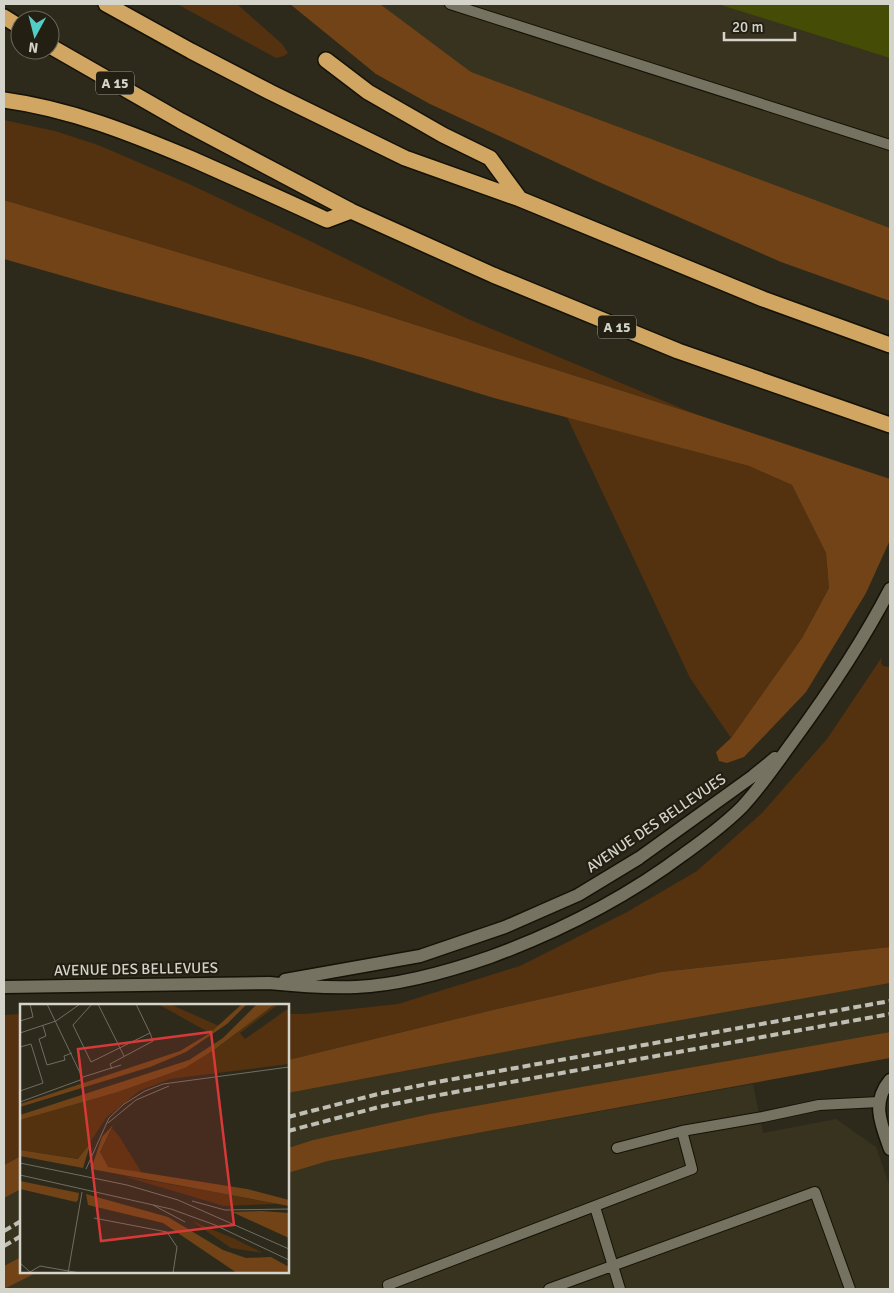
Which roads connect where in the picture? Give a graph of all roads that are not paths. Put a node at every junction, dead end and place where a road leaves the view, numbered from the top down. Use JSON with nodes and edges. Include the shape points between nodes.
{"nodes":[{"id":1,"x":106,"y":4,"type":"edge"},
{"id":2,"x":450,"y":4,"type":"edge"},
{"id":3,"x":60,"y":52,"type":"edge"},
{"id":4,"x":326,"y":60,"type":"dead end"},
{"id":5,"x":4,"y":100,"type":"edge"},
{"id":6,"x":890,"y":146,"type":"edge"},
{"id":7,"x":520,"y":199,"type":"junction"},
{"id":8,"x":351,"y":210,"type":"junction"},
{"id":9,"x":890,"y":345,"type":"edge"},
{"id":10,"x":890,"y":425,"type":"edge"},
{"id":11,"x":890,"y":589,"type":"edge"},
{"id":12,"x":792,"y":742,"type":"junction"},
{"id":13,"x":269,"y":983,"type":"junction"},
{"id":14,"x":4,"y":987,"type":"edge"},
{"id":15,"x":890,"y":1080,"type":"edge"},
{"id":16,"x":879,"y":1102,"type":"junction"},
{"id":17,"x":682,"y":1130,"type":"junction"},
{"id":18,"x":617,"y":1148,"type":"dead end"},
{"id":19,"x":890,"y":1149,"type":"edge"},
{"id":20,"x":594,"y":1207,"type":"junction"},
{"id":21,"x":612,"y":1267,"type":"junction"},
{"id":22,"x":389,"y":1289,"type":"edge"},
{"id":23,"x":549,"y":1289,"type":"edge"},
{"id":24,"x":620,"y":1289,"type":"edge"},
{"id":25,"x":850,"y":1289,"type":"edge"}],
"edges":[{"from":1,"to":7,"type":"highway","via":[[191,51],[388,150]]},
{"from":2,"to":6,"type":"lane"},
{"from":3,"to":8,"type":"highway","number":"A 15","via":[[181,121]]},
{"from":4,"to":7,"type":"highway","via":[[368,92],[490,158]]},
{"from":5,"to":8,"type":"highway","via":[[52,108],[131,133],[327,220]]},
{"from":7,"to":9,"type":"highway","via":[[763,299]]},
{"from":8,"to":10,"type":"highway","number":"A 15","via":[[493,275],[678,351]]},
{"from":11,"to":12,"type":"street","name":"AVENUE DES BELLEVUES","via":[[853,655]]},
{"from":12,"to":13,"type":"street","name":"AVENUE DES BELLEVUES","via":[[753,776],[639,858],[546,909],[505,927],[420,956]]},
{"from":12,"to":13,"type":"street","name":"AVENUE DES BELLEVUES","via":[[764,782],[716,831],[663,871],[568,926],[487,958],[421,978],[357,987]]},
{"from":13,"to":14,"type":"street","name":"AVENUE DES BELLEVUES"},
{"from":15,"to":16,"type":"street"},
{"from":16,"to":17,"type":"lane","via":[[819,1105]]},
{"from":16,"to":19,"type":"street","via":[[879,1115]]},
{"from":17,"to":18,"type":"lane"},
{"from":17,"to":20,"type":"lane","via":[[692,1169]]},
{"from":20,"to":21,"type":"lane"},
{"from":20,"to":22,"type":"lane","via":[[388,1285]]},
{"from":21,"to":23,"type":"lane"},
{"from":21,"to":24,"type":"lane"},
{"from":21,"to":25,"type":"lane","via":[[816,1192]]}]}
